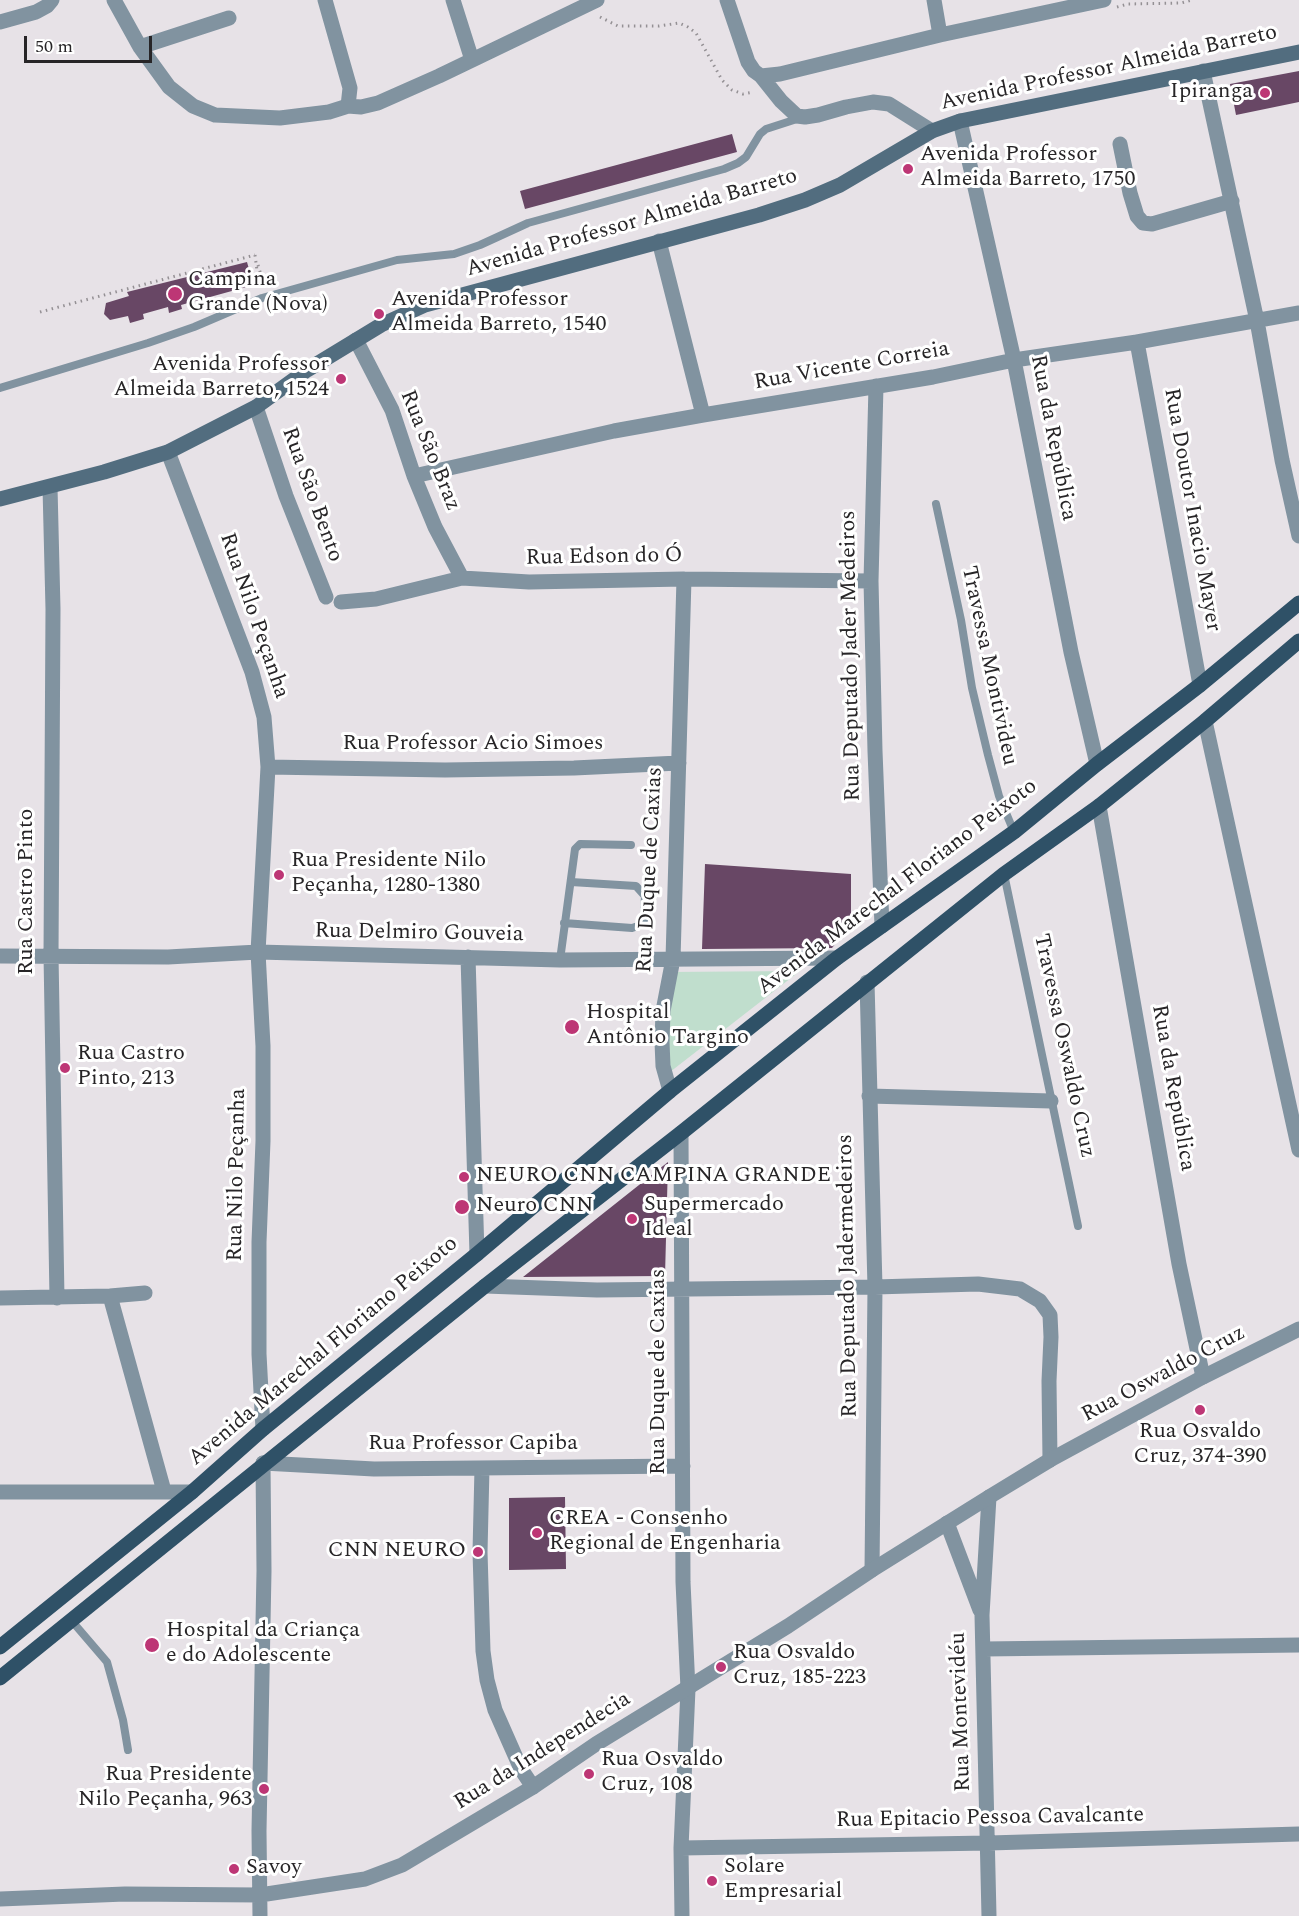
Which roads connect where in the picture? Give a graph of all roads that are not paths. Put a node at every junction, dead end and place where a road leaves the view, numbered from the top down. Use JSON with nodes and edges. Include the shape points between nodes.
{"nodes":[{"id":1,"x":52,"y":0,"type":"edge"},
{"id":2,"x":114,"y":0,"type":"edge"},
{"id":3,"x":325,"y":0,"type":"edge"},
{"id":4,"x":453,"y":0,"type":"edge"},
{"id":5,"x":727,"y":0,"type":"edge"},
{"id":6,"x":934,"y":0,"type":"edge"},
{"id":7,"x":1104,"y":0,"type":"edge"},
{"id":8,"x":591,"y":1,"type":"edge"},
{"id":9,"x":229,"y":18,"type":"dead end"},
{"id":10,"x":0,"y":22,"type":"edge"},
{"id":11,"x":940,"y":35,"type":"junction"},
{"id":12,"x":140,"y":47,"type":"junction"},
{"id":13,"x":1299,"y":52,"type":"edge"},
{"id":14,"x":472,"y":60,"type":"junction"},
{"id":15,"x":1203,"y":71,"type":"junction"},
{"id":16,"x":761,"y":76,"type":"junction"},
{"id":17,"x":343,"y":108,"type":"junction"},
{"id":18,"x":805,"y":117,"type":"junction"},
{"id":19,"x":960,"y":122,"type":"junction"},
{"id":20,"x":932,"y":131,"type":"junction"},
{"id":21,"x":1120,"y":144,"type":"dead end"},
{"id":22,"x":1232,"y":201,"type":"junction"},
{"id":23,"x":659,"y":241,"type":"junction"},
{"id":24,"x":1299,"y":313,"type":"edge"},
{"id":25,"x":1257,"y":321,"type":"junction"},
{"id":26,"x":356,"y":340,"type":"junction"},
{"id":27,"x":1137,"y":342,"type":"junction"},
{"id":28,"x":1014,"y":360,"type":"junction"},
{"id":29,"x":876,"y":386,"type":"junction"},
{"id":30,"x":0,"y":388,"type":"edge"},
{"id":31,"x":256,"y":407,"type":"junction"},
{"id":32,"x":703,"y":415,"type":"junction"},
{"id":33,"x":168,"y":452,"type":"junction"},
{"id":34,"x":414,"y":476,"type":"junction"},
{"id":35,"x":50,"y":487,"type":"junction"},
{"id":36,"x":0,"y":499,"type":"edge"},
{"id":37,"x":936,"y":504,"type":"dead end"},
{"id":38,"x":1299,"y":536,"type":"edge"},
{"id":39,"x":462,"y":578,"type":"junction"},
{"id":40,"x":684,"y":579,"type":"junction"},
{"id":41,"x":871,"y":581,"type":"junction"},
{"id":42,"x":333,"y":599,"type":"joint"},
{"id":43,"x":1299,"y":603,"type":"edge"},
{"id":44,"x":1299,"y":641,"type":"edge"},
{"id":45,"x":1200,"y":685,"type":"junction"},
{"id":46,"x":1204,"y":721,"type":"junction"},
{"id":47,"x":679,"y":763,"type":"junction"},
{"id":48,"x":1097,"y":764,"type":"junction"},
{"id":49,"x":268,"y":767,"type":"junction"},
{"id":50,"x":1099,"y":806,"type":"junction"},
{"id":51,"x":1014,"y":832,"type":"junction"},
{"id":52,"x":631,"y":845,"type":"dead end"},
{"id":53,"x":1004,"y":874,"type":"junction"},
{"id":54,"x":571,"y":882,"type":"junction"},
{"id":55,"x":564,"y":923,"type":"junction"},
{"id":56,"x":882,"y":926,"type":"junction"},
{"id":57,"x":258,"y":952,"type":"junction"},
{"id":58,"x":51,"y":955,"type":"junction"},
{"id":59,"x":0,"y":956,"type":"edge"},
{"id":60,"x":468,"y":957,"type":"junction"},
{"id":61,"x":837,"y":958,"type":"junction"},
{"id":62,"x":673,"y":959,"type":"junction"},
{"id":63,"x":560,"y":960,"type":"junction"},
{"id":64,"x":867,"y":982,"type":"junction"},
{"id":65,"x":670,"y":1091,"type":"junction"},
{"id":66,"x":869,"y":1096,"type":"junction"},
{"id":67,"x":1052,"y":1101,"type":"junction"},
{"id":68,"x":681,"y":1133,"type":"junction"},
{"id":69,"x":1299,"y":1150,"type":"edge"},
{"id":70,"x":1078,"y":1226,"type":"dead end"},
{"id":71,"x":477,"y":1254,"type":"junction"},
{"id":72,"x":485,"y":1286,"type":"junction"},
{"id":73,"x":875,"y":1287,"type":"junction"},
{"id":74,"x":681,"y":1289,"type":"junction"},
{"id":75,"x":145,"y":1293,"type":"dead end"},
{"id":76,"x":110,"y":1296,"type":"junction"},
{"id":77,"x":0,"y":1298,"type":"edge"},
{"id":78,"x":57,"y":1298,"type":"junction"},
{"id":79,"x":1299,"y":1329,"type":"edge"},
{"id":80,"x":1203,"y":1377,"type":"junction"},
{"id":81,"x":263,"y":1429,"type":"junction"},
{"id":82,"x":1050,"y":1460,"type":"junction"},
{"id":83,"x":263,"y":1463,"type":"junction"},
{"id":84,"x":683,"y":1466,"type":"junction"},
{"id":85,"x":482,"y":1468,"type":"junction"},
{"id":86,"x":164,"y":1491,"type":"junction"},
{"id":87,"x":0,"y":1492,"type":"edge"},
{"id":88,"x":192,"y":1492,"type":"junction"},
{"id":89,"x":989,"y":1497,"type":"junction"},
{"id":90,"x":947,"y":1523,"type":"junction"},
{"id":91,"x":872,"y":1570,"type":"junction"},
{"id":92,"x":982,"y":1615,"type":"junction"},
{"id":93,"x":71,"y":1620,"type":"junction"},
{"id":94,"x":1299,"y":1644,"type":"edge"},
{"id":95,"x":0,"y":1647,"type":"edge"},
{"id":96,"x":984,"y":1649,"type":"junction"},
{"id":97,"x":0,"y":1678,"type":"edge"},
{"id":98,"x":688,"y":1689,"type":"junction"},
{"id":99,"x":128,"y":1750,"type":"dead end"},
{"id":100,"x":533,"y":1787,"type":"junction"},
{"id":101,"x":1299,"y":1834,"type":"edge"},
{"id":102,"x":989,"y":1843,"type":"junction"},
{"id":103,"x":681,"y":1848,"type":"junction"},
{"id":104,"x":260,"y":1894,"type":"junction"},
{"id":105,"x":0,"y":1899,"type":"edge"},
{"id":106,"x":260,"y":1916,"type":"edge"},
{"id":107,"x":682,"y":1916,"type":"edge"},
{"id":108,"x":989,"y":1916,"type":"edge"}],
"edges":[{"from":1,"to":10,"type":"street","via":[[36,12]]},
{"from":2,"to":12,"type":"street"},
{"from":3,"to":17,"type":"street","via":[[350,88]]},
{"from":4,"to":14,"type":"street"},
{"from":5,"to":16,"type":"street","via":[[748,62]]},
{"from":6,"to":11,"type":"street"},
{"from":7,"to":11,"type":"street"},
{"from":8,"to":14,"type":"street"},
{"from":9,"to":12,"type":"street"},
{"from":11,"to":16,"type":"street"},
{"from":12,"to":17,"type":"street","via":[[169,87],[193,106],[215,115],[280,118]]},
{"from":13,"to":15,"type":"main road","name":"Avenida Professor Almeida Barreto"},
{"from":14,"to":17,"type":"street","via":[[378,103]]},
{"from":15,"to":19,"type":"main road","name":"Avenida Professor Almeida Barreto"},
{"from":15,"to":22,"type":"street"},
{"from":16,"to":18,"type":"street","via":[[794,113]]},
{"from":18,"to":20,"type":"street","via":[[873,102],[888,104]]},
{"from":18,"to":30,"type":"lane","via":[[766,129],[746,157],[724,169],[528,223],[454,254],[397,260],[262,298],[158,340]]},
{"from":19,"to":20,"type":"main road","name":"Avenida Professor Almeida Barreto"},
{"from":19,"to":28,"type":"street","name":"Rua da República"},
{"from":20,"to":23,"type":"main road","name":"Avenida Professor Almeida Barreto","via":[[840,185],[805,200]]},
{"from":21,"to":22,"type":"street","via":[[1130,193],[1143,223],[1152,224]]},
{"from":22,"to":25,"type":"street"},
{"from":23,"to":26,"type":"main road","name":"Avenida Professor Almeida Barreto","via":[[424,305]]},
{"from":23,"to":32,"type":"street"},
{"from":24,"to":25,"type":"street","name":"Rua Vicente Correia"},
{"from":25,"to":27,"type":"street","name":"Rua Vicente Correia"},
{"from":25,"to":38,"type":"street"},
{"from":26,"to":31,"type":"main road","name":"Avenida Professor Almeida Barreto"},
{"from":26,"to":34,"type":"street","name":"Rua São Braz","via":[[392,410]]},
{"from":27,"to":28,"type":"street","name":"Rua Vicente Correia"},
{"from":27,"to":45,"type":"street","name":"Rua Doutor Inacio Mayer"},
{"from":28,"to":29,"type":"street","name":"Rua Vicente Correia"},
{"from":28,"to":48,"type":"street","name":"Rua da República"},
{"from":29,"to":32,"type":"street","name":"Rua Vicente Correia"},
{"from":29,"to":41,"type":"street","name":"Rua Deputado Jader Medeiros"},
{"from":31,"to":33,"type":"main road","name":"Avenida Professor Almeida Barreto"},
{"from":31,"to":42,"type":"street","name":"Rua São Bento","via":[[289,506]]},
{"from":32,"to":34,"type":"street","name":"Rua Vicente Correia"},
{"from":33,"to":35,"type":"main road","name":"Avenida Professor Almeida Barreto"},
{"from":33,"to":49,"type":"street","name":"Rua Nilo Peçanha","via":[[261,700]]},
{"from":34,"to":39,"type":"street","name":"Rua São Braz"},
{"from":35,"to":36,"type":"main road","name":"Avenida Professor Almeida Barreto"},
{"from":35,"to":58,"type":"street","name":"Rua Castro Pinto"},
{"from":37,"to":51,"type":"lane","name":"Travessa Montivideu","via":[[987,755]]},
{"from":39,"to":40,"type":"street","name":"Rua Edson do Ó","via":[[529,582]]},
{"from":39,"to":42,"type":"street","name":"Rua Edson do Ó","via":[[376,599]]},
{"from":40,"to":41,"type":"street","name":"Rua Edson do Ó"},
{"from":40,"to":47,"type":"street","name":"Rua Duque de Caxias"},
{"from":41,"to":56,"type":"street","name":"Rua Deputado Jader Medeiros"},
{"from":43,"to":45,"type":"main road","name":"Avenida Marechal Floriano Peixoto"},
{"from":44,"to":46,"type":"main road","name":"Avenida Marechal Floriano Peixoto"},
{"from":45,"to":48,"type":"main road","name":"Avenida Marechal Floriano Peixoto"},
{"from":46,"to":50,"type":"main road","name":"Avenida Marechal Floriano Peixoto"},
{"from":46,"to":69,"type":"street"},
{"from":47,"to":49,"type":"street","name":"Rua Professor Acio Simoes","via":[[445,770]]},
{"from":47,"to":62,"type":"street","name":"Rua Duque de Caxias"},
{"from":48,"to":51,"type":"main road","name":"Avenida Marechal Floriano Peixoto"},
{"from":49,"to":57,"type":"street","name":"Rua Nilo Peçanha"},
{"from":50,"to":53,"type":"main road","name":"Avenida Marechal Floriano Peixoto"},
{"from":50,"to":80,"type":"street","name":"Rua da República","via":[[1179,1264]]},
{"from":51,"to":56,"type":"main road","name":"Avenida Marechal Floriano Peixoto"},
{"from":52,"to":54,"type":"lane","via":[[580,844],[575,849]]},
{"from":53,"to":64,"type":"main road","name":"Avenida Marechal Floriano Peixoto"},
{"from":53,"to":67,"type":"lane","name":"Travessa Oswaldo Cruz"},
{"from":54,"to":55,"type":"lane"},
{"from":54,"to":55,"type":"lane","via":[[636,886],[645,896],[644,920],[632,928]]},
{"from":55,"to":63,"type":"lane"},
{"from":56,"to":61,"type":"main road","name":"Avenida Marechal Floriano Peixoto"},
{"from":57,"to":58,"type":"street","name":"Rua Delmiro Gouveia","via":[[168,957]]},
{"from":57,"to":60,"type":"street","name":"Rua Delmiro Gouveia"},
{"from":57,"to":81,"type":"street","name":"Rua Nilo Peçanha","via":[[263,1047],[259,1354]]},
{"from":58,"to":59,"type":"street","name":"Rua Delmiro Gouveia"},
{"from":58,"to":78,"type":"street","name":"Rua Castro Pinto"},
{"from":60,"to":63,"type":"street","name":"Rua Delmiro Gouveia"},
{"from":60,"to":71,"type":"street"},
{"from":61,"to":62,"type":"street","name":"Rua Delmiro Gouveia"},
{"from":61,"to":65,"type":"main road","name":"Avenida Marechal Floriano Peixoto"},
{"from":62,"to":63,"type":"street","name":"Rua Delmiro Gouveia"},
{"from":62,"to":65,"type":"street","name":"Rua Duque de Caxias","via":[[663,1011],[662,1042]]},
{"from":64,"to":66,"type":"street","name":"Rua Deputado Jadermedeiros"},
{"from":64,"to":68,"type":"main road","name":"Avenida Marechal Floriano Peixoto"},
{"from":65,"to":71,"type":"main road","name":"Avenida Marechal Floriano Peixoto"},
{"from":66,"to":67,"type":"street"},
{"from":66,"to":73,"type":"street","name":"Rua Deputado Jadermedeiros"},
{"from":67,"to":70,"type":"lane","name":"Travessa Oswaldo Cruz"},
{"from":68,"to":72,"type":"main road","name":"Avenida Marechal Floriano Peixoto"},
{"from":68,"to":74,"type":"street","name":"Rua Duque de Caxias"},
{"from":71,"to":81,"type":"main road","name":"Avenida Marechal Floriano Peixoto"},
{"from":72,"to":74,"type":"street"},
{"from":72,"to":83,"type":"main road","name":"Avenida Marechal Floriano Peixoto"},
{"from":73,"to":74,"type":"street"},
{"from":73,"to":82,"type":"street","via":[[978,1284],[1020,1289],[1040,1301],[1050,1315]]},
{"from":73,"to":91,"type":"street","name":"Rua Deputado Jadermedeiros"},
{"from":74,"to":84,"type":"street","name":"Rua Duque de Caxias"},
{"from":75,"to":76,"type":"street"},
{"from":76,"to":78,"type":"street"},
{"from":76,"to":86,"type":"street"},
{"from":77,"to":78,"type":"street"},
{"from":79,"to":80,"type":"street","name":"Rua Oswaldo Cruz"},
{"from":80,"to":82,"type":"street","name":"Rua Oswaldo Cruz"},
{"from":81,"to":83,"type":"main road","name":"Rua Nilo Peçanha"},
{"from":81,"to":88,"type":"main road","name":"Avenida Marechal Floriano Peixoto"},
{"from":82,"to":89,"type":"street","name":"Rua da Independecia"},
{"from":83,"to":85,"type":"street","name":"Rua Professor Capiba","via":[[374,1469]]},
{"from":83,"to":93,"type":"main road","name":"Avenida Marechal Floriano Peixoto"},
{"from":83,"to":104,"type":"street","name":"Rua Nilo Peçanha"},
{"from":84,"to":85,"type":"street","name":"Rua Professor Capiba"},
{"from":84,"to":98,"type":"street","name":"Rua Duque de Caxias"},
{"from":85,"to":100,"type":"street","via":[[480,1552],[487,1680],[498,1719]]},
{"from":86,"to":87,"type":"street"},
{"from":86,"to":88,"type":"street"},
{"from":88,"to":95,"type":"main road","name":"Avenida Marechal Floriano Peixoto"},
{"from":89,"to":90,"type":"street","name":"Rua da Independecia"},
{"from":89,"to":92,"type":"street","name":"Rua Montevidéu"},
{"from":90,"to":91,"type":"street","name":"Rua da Independecia"},
{"from":90,"to":92,"type":"street","name":"Rua Montevidéu"},
{"from":91,"to":98,"type":"street","name":"Rua da Independecia"},
{"from":92,"to":96,"type":"street","name":"Rua Montevidéu"},
{"from":93,"to":97,"type":"main road","name":"Avenida Marechal Floriano Peixoto"},
{"from":93,"to":99,"type":"lane","via":[[107,1662]]},
{"from":94,"to":96,"type":"street"},
{"from":96,"to":102,"type":"street","name":"Rua Montevidéu"},
{"from":98,"to":100,"type":"street","name":"Rua da Independecia"},
{"from":98,"to":103,"type":"street","name":"Rua Duque de Caxias"},
{"from":100,"to":104,"type":"street","name":"Rua da Independecia","via":[[402,1865],[365,1880]]},
{"from":101,"to":102,"type":"street","name":"Rua Epitacio Pessoa Cavalcante"},
{"from":102,"to":103,"type":"street","name":"Rua Epitacio Pessoa Cavalcante"},
{"from":102,"to":108,"type":"street","name":"Rua Montevidéu"},
{"from":103,"to":107,"type":"street","name":"Rua Duque de Caxias"},
{"from":104,"to":105,"type":"street","name":"Rua da Independecia"},
{"from":104,"to":106,"type":"street","name":"Rua Nilo Peçanha"}]}
